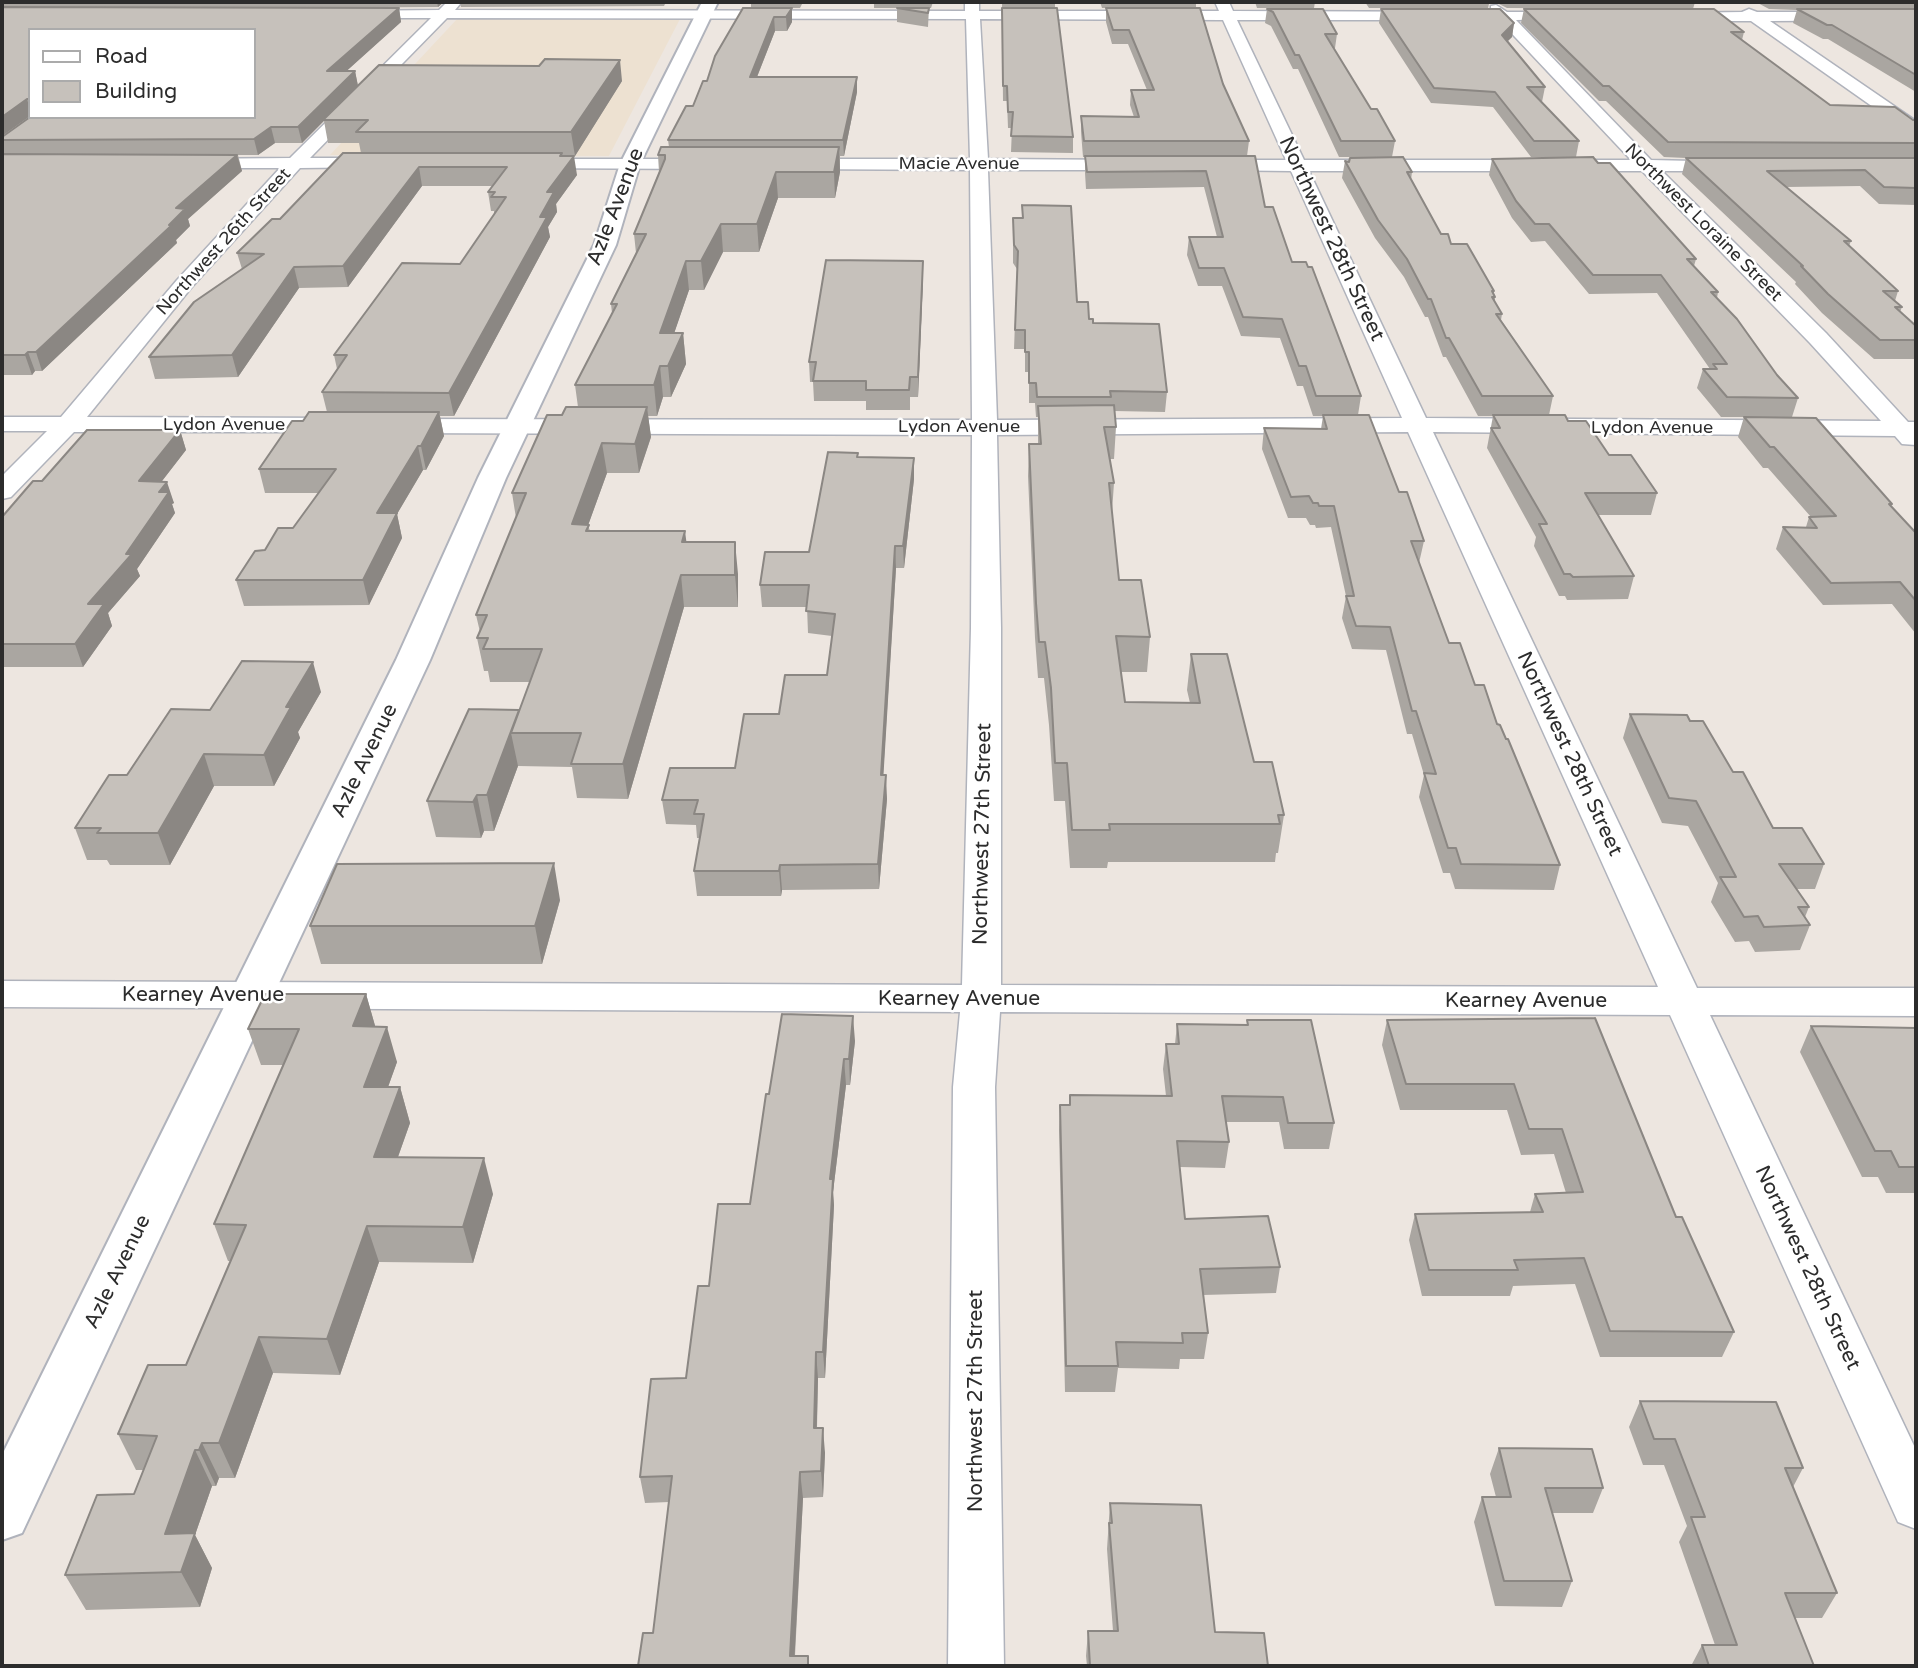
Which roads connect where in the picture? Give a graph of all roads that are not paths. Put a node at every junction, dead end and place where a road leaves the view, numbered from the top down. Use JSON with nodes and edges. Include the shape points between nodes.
{"nodes":[{"id":1,"x":1489,"y":2,"type":"edge"},
{"id":2,"x":1732,"y":2,"type":"edge"},
{"id":3,"x":449,"y":8,"type":"edge"},
{"id":4,"x":708,"y":8,"type":"edge"},
{"id":5,"x":1225,"y":8,"type":"edge"},
{"id":6,"x":973,"y":9,"type":"edge"},
{"id":7,"x":340,"y":14,"type":"edge"},
{"id":8,"x":1504,"y":16,"type":"junction"},
{"id":9,"x":1587,"y":16,"type":"edge"},
{"id":10,"x":1657,"y":16,"type":"edge"},
{"id":11,"x":1916,"y":16,"type":"edge"},
{"id":12,"x":1754,"y":17,"type":"junction"},
{"id":13,"x":1916,"y":129,"type":"edge"},
{"id":14,"x":179,"y":163,"type":"edge"},
{"id":15,"x":295,"y":163,"type":"junction"},
{"id":16,"x":400,"y":163,"type":"edge"},
{"id":17,"x":513,"y":164,"type":"edge"},
{"id":18,"x":630,"y":164,"type":"junction"},
{"id":19,"x":723,"y":164,"type":"edge"},
{"id":20,"x":776,"y":164,"type":"edge"},
{"id":21,"x":979,"y":164,"type":"junction"},
{"id":22,"x":1156,"y":165,"type":"edge"},
{"id":23,"x":1194,"y":165,"type":"edge"},
{"id":24,"x":1297,"y":165,"type":"junction"},
{"id":25,"x":1645,"y":165,"type":"junction"},
{"id":26,"x":1754,"y":166,"type":"edge"},
{"id":27,"x":2,"y":424,"type":"edge"},
{"id":28,"x":68,"y":424,"type":"junction"},
{"id":29,"x":1417,"y":425,"type":"junction"},
{"id":30,"x":518,"y":426,"type":"junction"},
{"id":31,"x":985,"y":427,"type":"junction"},
{"id":32,"x":1911,"y":434,"type":"edge"},
{"id":33,"x":2,"y":491,"type":"edge"},
{"id":34,"x":2,"y":994,"type":"edge"},
{"id":35,"x":252,"y":995,"type":"junction"},
{"id":36,"x":981,"y":999,"type":"junction"},
{"id":37,"x":1683,"y":1001,"type":"junction"},
{"id":38,"x":1916,"y":1002,"type":"edge"},
{"id":39,"x":1916,"y":1505,"type":"edge"},
{"id":40,"x":2,"y":1514,"type":"edge"},
{"id":41,"x":976,"y":1666,"type":"edge"}],
"edges":[{"from":1,"to":8,"type":"street","name":"Northwest Loraine Street"},
{"from":2,"to":12,"type":"street"},
{"from":3,"to":4,"type":"street"},
{"from":3,"to":7,"type":"street"},
{"from":3,"to":15,"type":"street","name":"Northwest 26th Street"},
{"from":4,"to":6,"type":"street"},
{"from":4,"to":18,"type":"main road","name":"Azle Avenue"},
{"from":5,"to":6,"type":"street"},
{"from":5,"to":8,"type":"street"},
{"from":5,"to":24,"type":"street","name":"Northwest 28th Street"},
{"from":6,"to":21,"type":"street","name":"Northwest 27th Street"},
{"from":8,"to":9,"type":"street"},
{"from":8,"to":25,"type":"street","name":"Northwest Loraine Street"},
{"from":10,"to":12,"type":"street"},
{"from":11,"to":12,"type":"street"},
{"from":12,"to":13,"type":"street"},
{"from":14,"to":15,"type":"street"},
{"from":15,"to":16,"type":"street"},
{"from":15,"to":28,"type":"street","name":"Northwest 26th Street","via":[[184,284]]},
{"from":17,"to":18,"type":"street"},
{"from":18,"to":19,"type":"street"},
{"from":18,"to":30,"type":"main road","name":"Azle Avenue","via":[[605,245]]},
{"from":20,"to":21,"type":"street","name":"Macie Avenue"},
{"from":21,"to":22,"type":"street","name":"Macie Avenue"},
{"from":21,"to":31,"type":"street","name":"Northwest 27th Street"},
{"from":23,"to":24,"type":"street"},
{"from":24,"to":25,"type":"street"},
{"from":24,"to":29,"type":"street","name":"Northwest 28th Street"},
{"from":25,"to":26,"type":"street"},
{"from":25,"to":32,"type":"street","name":"Northwest Loraine Street"},
{"from":27,"to":28,"type":"street","name":"Lydon Avenue"},
{"from":28,"to":30,"type":"street","name":"Lydon Avenue"},
{"from":28,"to":33,"type":"street","name":"Northwest 26th Street"},
{"from":29,"to":31,"type":"street","name":"Lydon Avenue"},
{"from":29,"to":32,"type":"street","name":"Lydon Avenue"},
{"from":29,"to":37,"type":"street","name":"Northwest 28th Street"},
{"from":30,"to":31,"type":"street","name":"Lydon Avenue"},
{"from":30,"to":35,"type":"main road","name":"Azle Avenue","via":[[413,660]]},
{"from":31,"to":36,"type":"street","name":"Northwest 27th Street"},
{"from":34,"to":35,"type":"street","name":"Kearney Avenue"},
{"from":35,"to":36,"type":"street","name":"Kearney Avenue"},
{"from":35,"to":40,"type":"main road","name":"Azle Avenue"},
{"from":36,"to":37,"type":"street","name":"Kearney Avenue"},
{"from":36,"to":41,"type":"street","name":"Northwest 27th Street","via":[[974,1087]]},
{"from":37,"to":38,"type":"street","name":"Kearney Avenue"},
{"from":37,"to":39,"type":"street","name":"Northwest 28th Street"}]}
